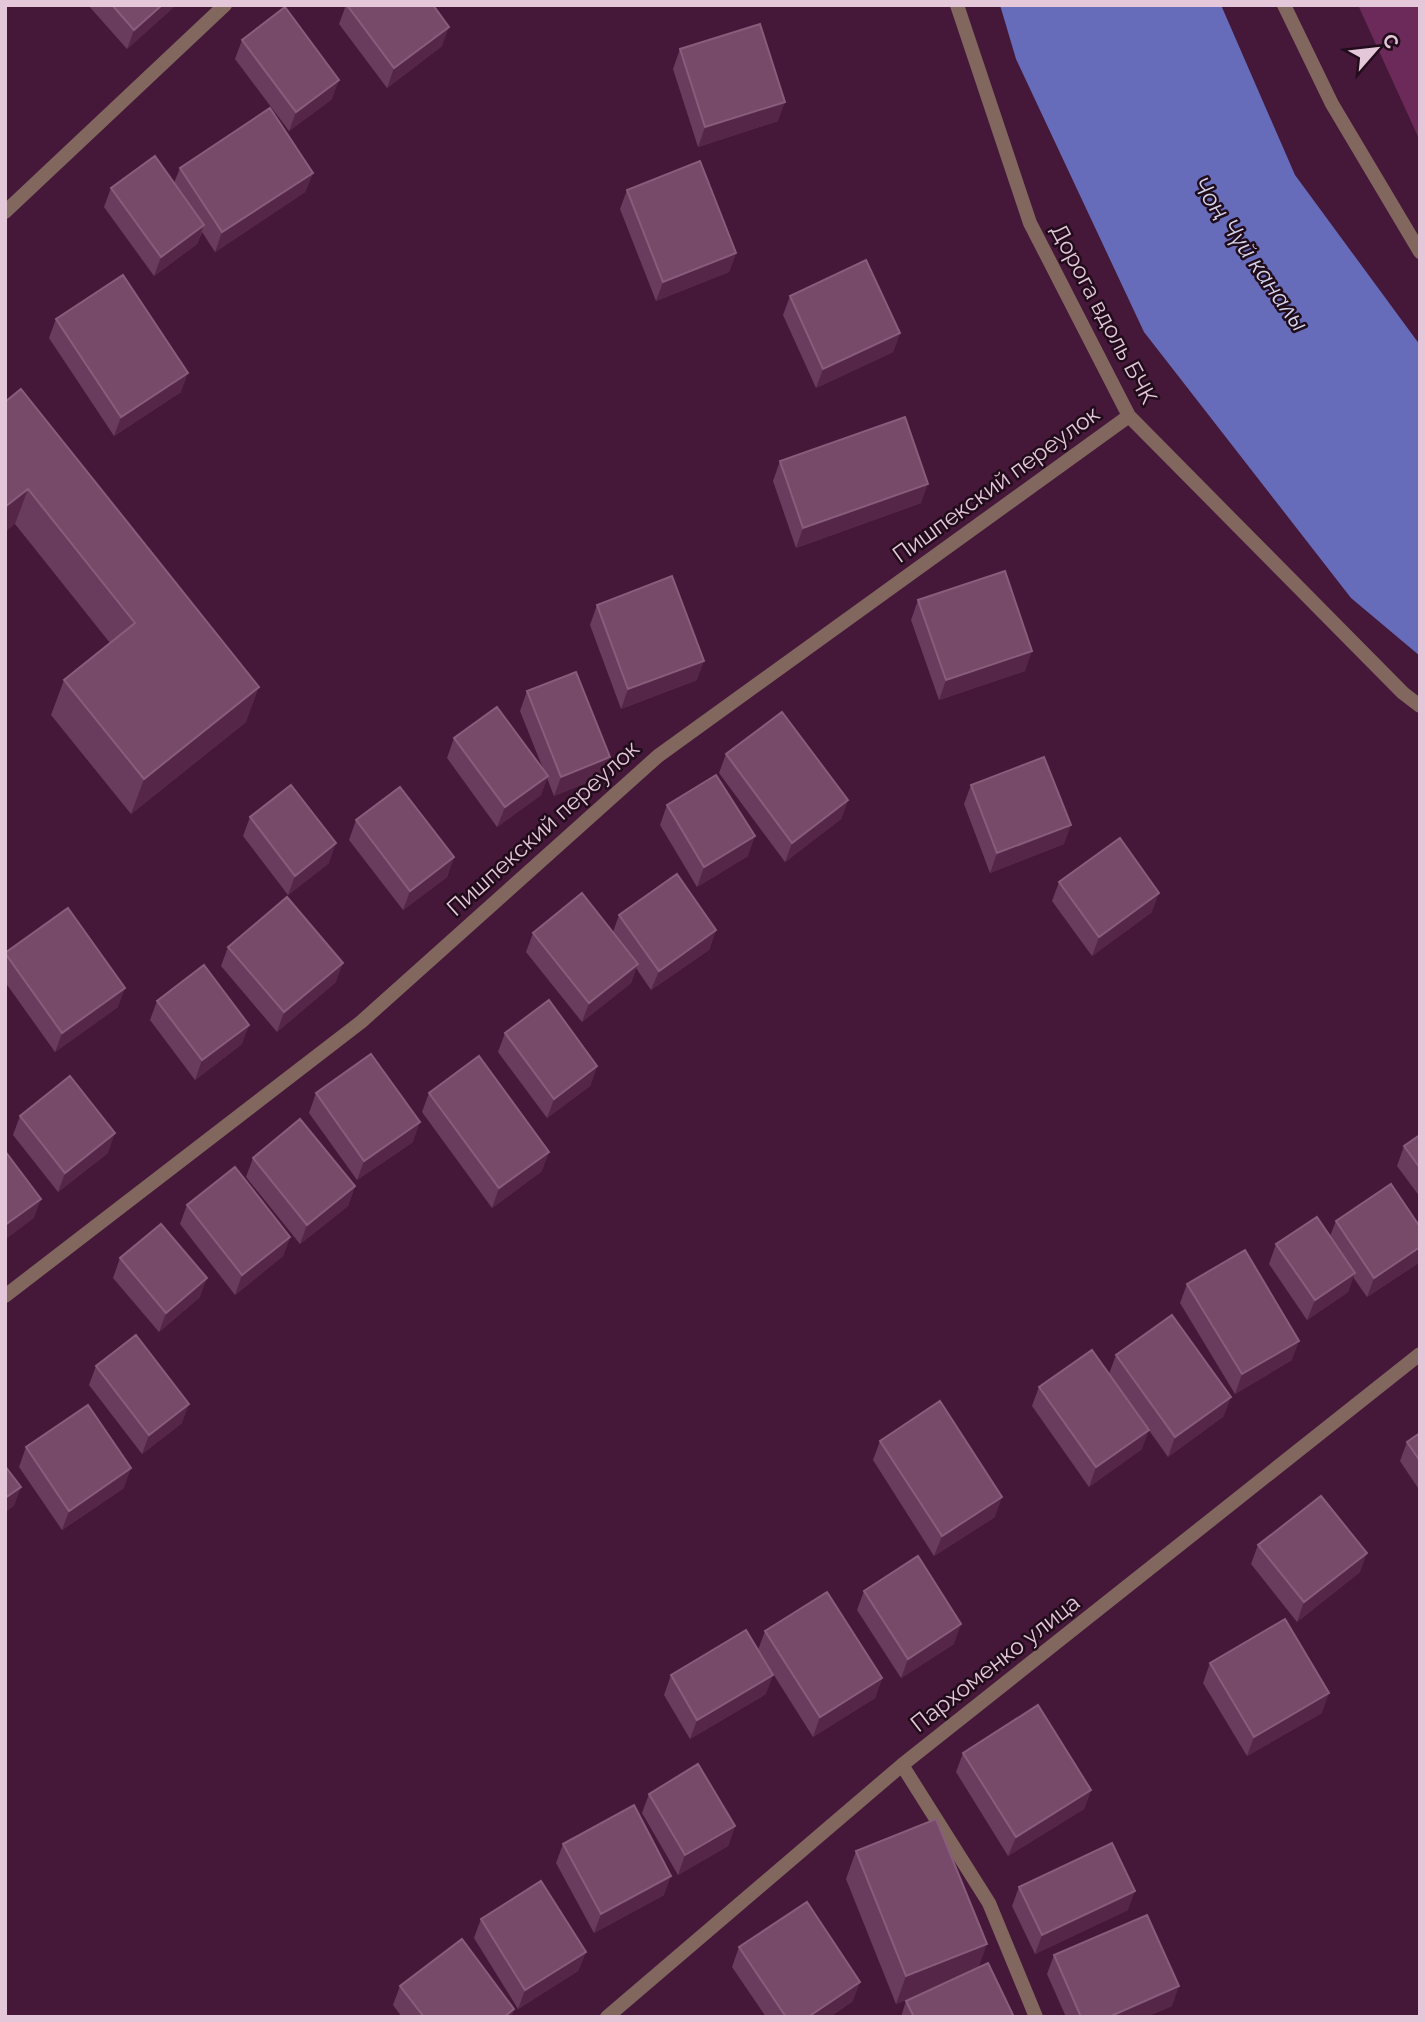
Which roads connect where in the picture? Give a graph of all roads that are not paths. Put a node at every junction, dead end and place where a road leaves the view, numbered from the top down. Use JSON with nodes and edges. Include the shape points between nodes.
{"nodes":[{"id":1,"x":225,"y":5,"type":"edge"},
{"id":2,"x":957,"y":5,"type":"edge"},
{"id":3,"x":1284,"y":5,"type":"edge"},
{"id":4,"x":5,"y":212,"type":"edge"},
{"id":5,"x":1420,"y":252,"type":"edge"},
{"id":6,"x":1129,"y":416,"type":"junction"},
{"id":7,"x":1420,"y":706,"type":"edge"},
{"id":8,"x":5,"y":1296,"type":"edge"},
{"id":9,"x":1420,"y":1354,"type":"edge"},
{"id":10,"x":902,"y":1765,"type":"junction"},
{"id":11,"x":607,"y":2017,"type":"edge"},
{"id":12,"x":1036,"y":2017,"type":"edge"}],
"edges":[{"from":1,"to":4,"type":"street"},
{"from":2,"to":6,"type":"street","name":"Дорога вдоль БЧК","via":[[1030,223]]},
{"from":3,"to":5,"type":"street","via":[[1332,104]]},
{"from":6,"to":7,"type":"street","name":"Дорога вдоль БЧК"},
{"from":6,"to":8,"type":"street","name":"Пишпекский переулок","via":[[658,755],[361,1022]]},
{"from":9,"to":10,"type":"street","name":"Пархоменко улица"},
{"from":10,"to":11,"type":"street","name":"Пархоменко улица"},
{"from":10,"to":12,"type":"street","via":[[989,1903]]}]}
